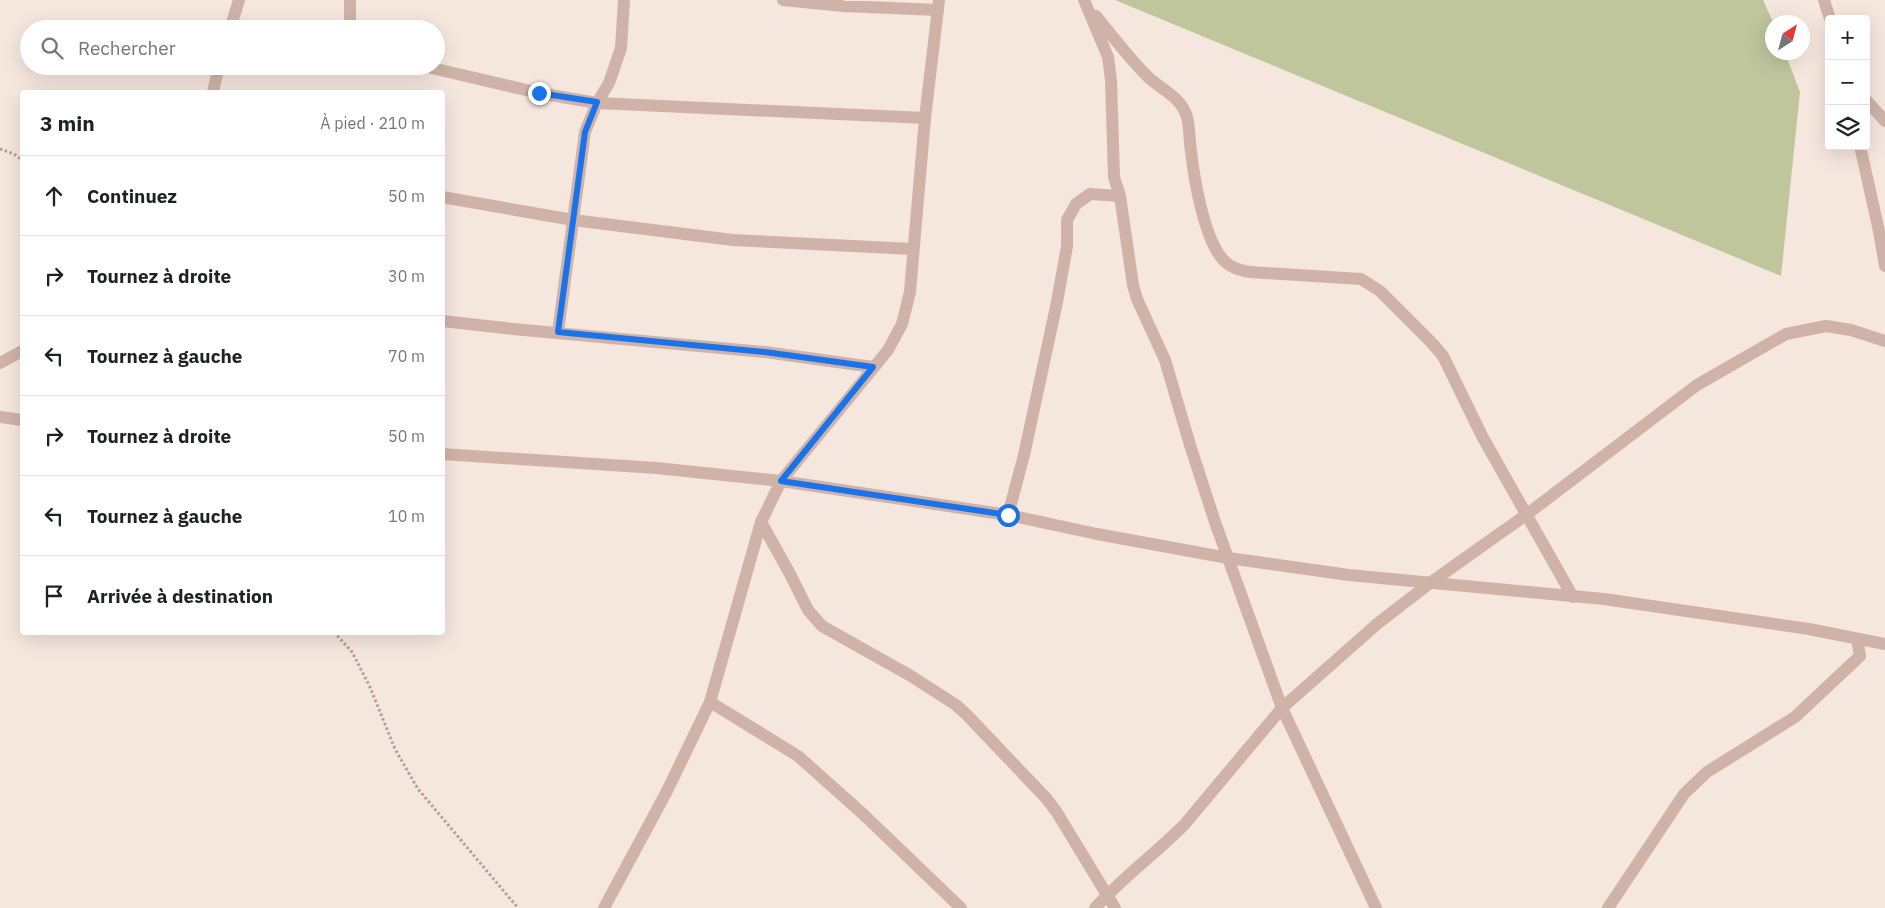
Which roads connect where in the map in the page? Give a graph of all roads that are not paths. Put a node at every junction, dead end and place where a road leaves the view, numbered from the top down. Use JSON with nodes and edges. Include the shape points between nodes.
{"nodes":[{"id":1,"x":239,"y":0,"type":"edge"},
{"id":2,"x":350,"y":0,"type":"edge"},
{"id":3,"x":624,"y":0,"type":"edge"},
{"id":4,"x":783,"y":0,"type":"edge"},
{"id":5,"x":1824,"y":0,"type":"edge"},
{"id":6,"x":1084,"y":1,"type":"edge"},
{"id":7,"x":938,"y":5,"type":"edge"},
{"id":8,"x":1829,"y":15,"type":"edge"},
{"id":9,"x":233,"y":20,"type":"edge"},
{"id":10,"x":350,"y":20,"type":"edge"},
{"id":11,"x":445,"y":71,"type":"edge"},
{"id":12,"x":217,"y":75,"type":"edge"},
{"id":13,"x":213,"y":90,"type":"edge"},
{"id":14,"x":597,"y":102,"type":"junction"},
{"id":15,"x":1870,"y":104,"type":"edge"},
{"id":16,"x":925,"y":118,"type":"junction"},
{"id":17,"x":1885,"y":121,"type":"edge"},
{"id":18,"x":1861,"y":150,"type":"edge"},
{"id":19,"x":1120,"y":196,"type":"junction"},
{"id":20,"x":445,"y":198,"type":"edge"},
{"id":21,"x":573,"y":220,"type":"junction"},
{"id":22,"x":913,"y":249,"type":"junction"},
{"id":23,"x":1885,"y":266,"type":"edge"},
{"id":24,"x":445,"y":321,"type":"edge"},
{"id":25,"x":558,"y":332,"type":"junction"},
{"id":26,"x":1885,"y":341,"type":"edge"},
{"id":27,"x":20,"y":352,"type":"edge"},
{"id":28,"x":0,"y":363,"type":"edge"},
{"id":29,"x":873,"y":367,"type":"junction"},
{"id":30,"x":0,"y":418,"type":"edge"},
{"id":31,"x":20,"y":420,"type":"edge"},
{"id":32,"x":445,"y":454,"type":"edge"},
{"id":33,"x":781,"y":481,"type":"junction"},
{"id":34,"x":1008,"y":515,"type":"junction"},
{"id":35,"x":1526,"y":515,"type":"junction"},
{"id":36,"x":761,"y":522,"type":"junction"},
{"id":37,"x":1228,"y":558,"type":"junction"},
{"id":38,"x":1430,"y":583,"type":"junction"},
{"id":39,"x":1573,"y":597,"type":"junction"},
{"id":40,"x":1857,"y":639,"type":"junction"},
{"id":41,"x":1885,"y":644,"type":"edge"},
{"id":42,"x":710,"y":702,"type":"junction"},
{"id":43,"x":1282,"y":708,"type":"junction"},
{"id":44,"x":1106,"y":896,"type":"junction"},
{"id":45,"x":604,"y":908,"type":"edge"},
{"id":46,"x":961,"y":908,"type":"edge"},
{"id":47,"x":1095,"y":908,"type":"edge"},
{"id":48,"x":1115,"y":908,"type":"edge"},
{"id":49,"x":1376,"y":908,"type":"edge"},
{"id":50,"x":1608,"y":908,"type":"edge"}],
"edges":[{"from":1,"to":9,"type":"street"},
{"from":2,"to":10,"type":"street"},
{"from":3,"to":14,"type":"street","via":[[621,48],[609,83]]},
{"from":4,"to":7,"type":"street","via":[[843,6]]},
{"from":5,"to":8,"type":"street"},
{"from":6,"to":19,"type":"street","via":[[1108,57],[1114,177]]},
{"from":6,"to":35,"type":"street","via":[[1127,55],[1150,79],[1176,98],[1186,114],[1204,216],[1221,258],[1234,269],[1361,279],[1380,291],[1443,356]]},
{"from":7,"to":16,"type":"street"},
{"from":11,"to":14,"type":"street","via":[[539,93]]},
{"from":12,"to":13,"type":"street"},
{"from":14,"to":16,"type":"street"},
{"from":14,"to":21,"type":"street","via":[[585,132]]},
{"from":15,"to":17,"type":"street"},
{"from":16,"to":22,"type":"street"},
{"from":18,"to":23,"type":"street"},
{"from":19,"to":34,"type":"street","via":[[1090,194],[1076,204],[1067,220],[1067,246],[1057,302]]},
{"from":19,"to":37,"type":"street","via":[[1137,299],[1166,360]]},
{"from":20,"to":21,"type":"street"},
{"from":21,"to":22,"type":"street","via":[[733,240]]},
{"from":21,"to":25,"type":"street"},
{"from":22,"to":29,"type":"street","via":[[910,292],[902,324],[888,350]]},
{"from":24,"to":25,"type":"street"},
{"from":25,"to":29,"type":"street","via":[[765,352]]},
{"from":26,"to":35,"type":"street","via":[[1826,326],[1786,334],[1697,385]]},
{"from":27,"to":28,"type":"street"},
{"from":29,"to":33,"type":"street"},
{"from":30,"to":31,"type":"street"},
{"from":32,"to":33,"type":"street","via":[[656,468]]},
{"from":33,"to":34,"type":"street"},
{"from":33,"to":36,"type":"street"},
{"from":34,"to":37,"type":"street"},
{"from":35,"to":38,"type":"street"},
{"from":35,"to":39,"type":"street"},
{"from":36,"to":42,"type":"street"},
{"from":36,"to":44,"type":"street","via":[[808,610],[822,626],[911,676],[967,715],[1056,811]]},
{"from":37,"to":38,"type":"street"},
{"from":37,"to":43,"type":"street"},
{"from":38,"to":39,"type":"street"},
{"from":38,"to":43,"type":"street","via":[[1377,624]]},
{"from":39,"to":40,"type":"street","via":[[1809,629]]},
{"from":40,"to":41,"type":"street"},
{"from":40,"to":50,"type":"street","via":[[1860,656],[1795,717],[1707,772],[1684,794]]},
{"from":42,"to":45,"type":"street"},
{"from":42,"to":46,"type":"street","via":[[798,756]]},
{"from":43,"to":44,"type":"street","via":[[1184,825]]},
{"from":43,"to":49,"type":"street"},
{"from":44,"to":47,"type":"street"},
{"from":44,"to":48,"type":"street"}]}
